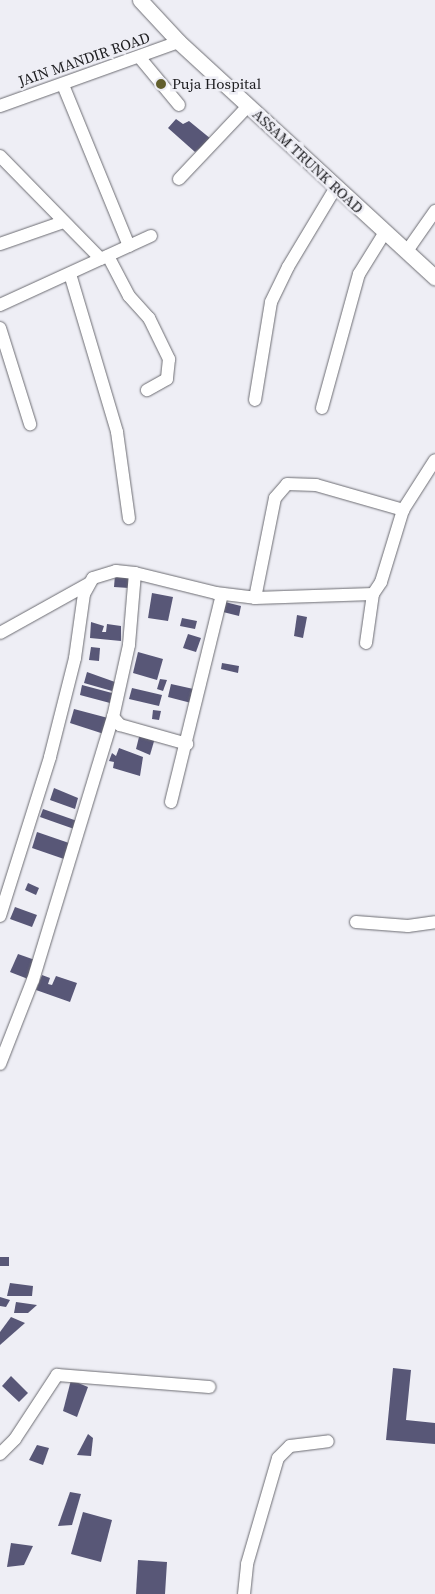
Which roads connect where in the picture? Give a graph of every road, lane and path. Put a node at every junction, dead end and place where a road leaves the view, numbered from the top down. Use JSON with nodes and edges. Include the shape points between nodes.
{"nodes":[{"id":1,"x":140,"y":0,"type":"edge"},
{"id":2,"x":179,"y":42,"type":"junction"},
{"id":3,"x":140,"y":58,"type":"junction"},
{"id":4,"x":63,"y":84,"type":"junction"},
{"id":5,"x":180,"y":105,"type":"dead end"},
{"id":6,"x":0,"y":106,"type":"edge"},
{"id":7,"x":248,"y":106,"type":"junction"},
{"id":8,"x":0,"y":156,"type":"edge"},
{"id":9,"x":5,"y":170,"type":"edge"},
{"id":10,"x":180,"y":179,"type":"dead end"},
{"id":11,"x":336,"y":187,"type":"junction"},
{"id":12,"x":435,"y":211,"type":"edge"},
{"id":13,"x":63,"y":222,"type":"junction"},
{"id":14,"x":385,"y":232,"type":"junction"},
{"id":15,"x":151,"y":236,"type":"dead end"},
{"id":16,"x":0,"y":244,"type":"edge"},
{"id":17,"x":129,"y":246,"type":"junction"},
{"id":18,"x":407,"y":251,"type":"junction"},
{"id":19,"x":104,"y":257,"type":"junction"},
{"id":20,"x":70,"y":274,"type":"junction"},
{"id":21,"x":435,"y":277,"type":"edge"},
{"id":22,"x":0,"y":305,"type":"edge"},
{"id":23,"x":0,"y":328,"type":"edge"},
{"id":24,"x":147,"y":390,"type":"dead end"},
{"id":25,"x":255,"y":400,"type":"dead end"},
{"id":26,"x":322,"y":408,"type":"dead end"},
{"id":27,"x":30,"y":424,"type":"dead end"},
{"id":28,"x":435,"y":460,"type":"edge"},
{"id":29,"x":403,"y":510,"type":"junction"},
{"id":30,"x":129,"y":518,"type":"dead end"},
{"id":31,"x":134,"y":572,"type":"junction"},
{"id":32,"x":88,"y":584,"type":"junction"},
{"id":33,"x":222,"y":594,"type":"junction"},
{"id":34,"x":373,"y":594,"type":"junction"},
{"id":35,"x":255,"y":598,"type":"junction"},
{"id":36,"x":0,"y":633,"type":"edge"},
{"id":37,"x":366,"y":643,"type":"dead end"},
{"id":38,"x":113,"y":718,"type":"junction"},
{"id":39,"x":187,"y":744,"type":"junction"},
{"id":40,"x":171,"y":802,"type":"dead end"},
{"id":41,"x":0,"y":916,"type":"edge"},
{"id":42,"x":356,"y":922,"type":"dead end"},
{"id":43,"x":435,"y":922,"type":"edge"},
{"id":44,"x":0,"y":1064,"type":"edge"},
{"id":45,"x":210,"y":1387,"type":"dead end"},
{"id":46,"x":328,"y":1441,"type":"dead end"},
{"id":47,"x":0,"y":1454,"type":"edge"},
{"id":48,"x":244,"y":1594,"type":"edge"}],
"edges":[{"from":1,"to":2,"type":"main road","name":"ASSAM TRUNK ROAD"},
{"from":2,"to":3,"type":"street","name":"JAIN MANDIR ROAD"},
{"from":2,"to":7,"type":"main road","name":"ASSAM TRUNK ROAD"},
{"from":3,"to":4,"type":"street","name":"JAIN MANDIR ROAD"},
{"from":3,"to":5,"type":"street"},
{"from":4,"to":6,"type":"street","name":"JAIN MANDIR ROAD"},
{"from":4,"to":17,"type":"street"},
{"from":7,"to":10,"type":"street"},
{"from":7,"to":11,"type":"main road","name":"ASSAM TRUNK ROAD"},
{"from":8,"to":9,"type":"street"},
{"from":9,"to":13,"type":"street"},
{"from":11,"to":14,"type":"main road","name":"ASSAM TRUNK ROAD"},
{"from":11,"to":25,"type":"street","via":[[271,302]]},
{"from":12,"to":18,"type":"street"},
{"from":13,"to":16,"type":"street"},
{"from":13,"to":19,"type":"street"},
{"from":14,"to":18,"type":"main road","name":"ASSAM TRUNK ROAD"},
{"from":14,"to":26,"type":"street","via":[[359,274]]},
{"from":15,"to":17,"type":"street"},
{"from":17,"to":19,"type":"street"},
{"from":18,"to":21,"type":"main road","name":"ASSAM TRUNK ROAD"},
{"from":19,"to":20,"type":"street"},
{"from":19,"to":24,"type":"street","via":[[128,296],[150,318],[169,359],[167,379]]},
{"from":20,"to":22,"type":"street"},
{"from":20,"to":30,"type":"street","via":[[116,432]]},
{"from":23,"to":27,"type":"street"},
{"from":28,"to":29,"type":"street"},
{"from":29,"to":34,"type":"street","via":[[381,582]]},
{"from":29,"to":35,"type":"street","via":[[329,488],[304,483],[287,484],[275,498]]},
{"from":31,"to":32,"type":"street","via":[[104,573]]},
{"from":31,"to":33,"type":"street"},
{"from":31,"to":38,"type":"street","via":[[129,645]]},
{"from":32,"to":36,"type":"street"},
{"from":32,"to":41,"type":"street","via":[[75,658],[50,756]]},
{"from":33,"to":35,"type":"street"},
{"from":33,"to":39,"type":"street"},
{"from":34,"to":35,"type":"street"},
{"from":34,"to":37,"type":"street"},
{"from":38,"to":39,"type":"street","via":[[120,725]]},
{"from":38,"to":44,"type":"street","via":[[41,954]]},
{"from":39,"to":40,"type":"street"},
{"from":42,"to":43,"type":"street","via":[[408,926]]},
{"from":45,"to":47,"type":"street","via":[[57,1375],[15,1439]]},
{"from":46,"to":48,"type":"street","via":[[290,1446],[278,1458],[248,1564]]}]}
